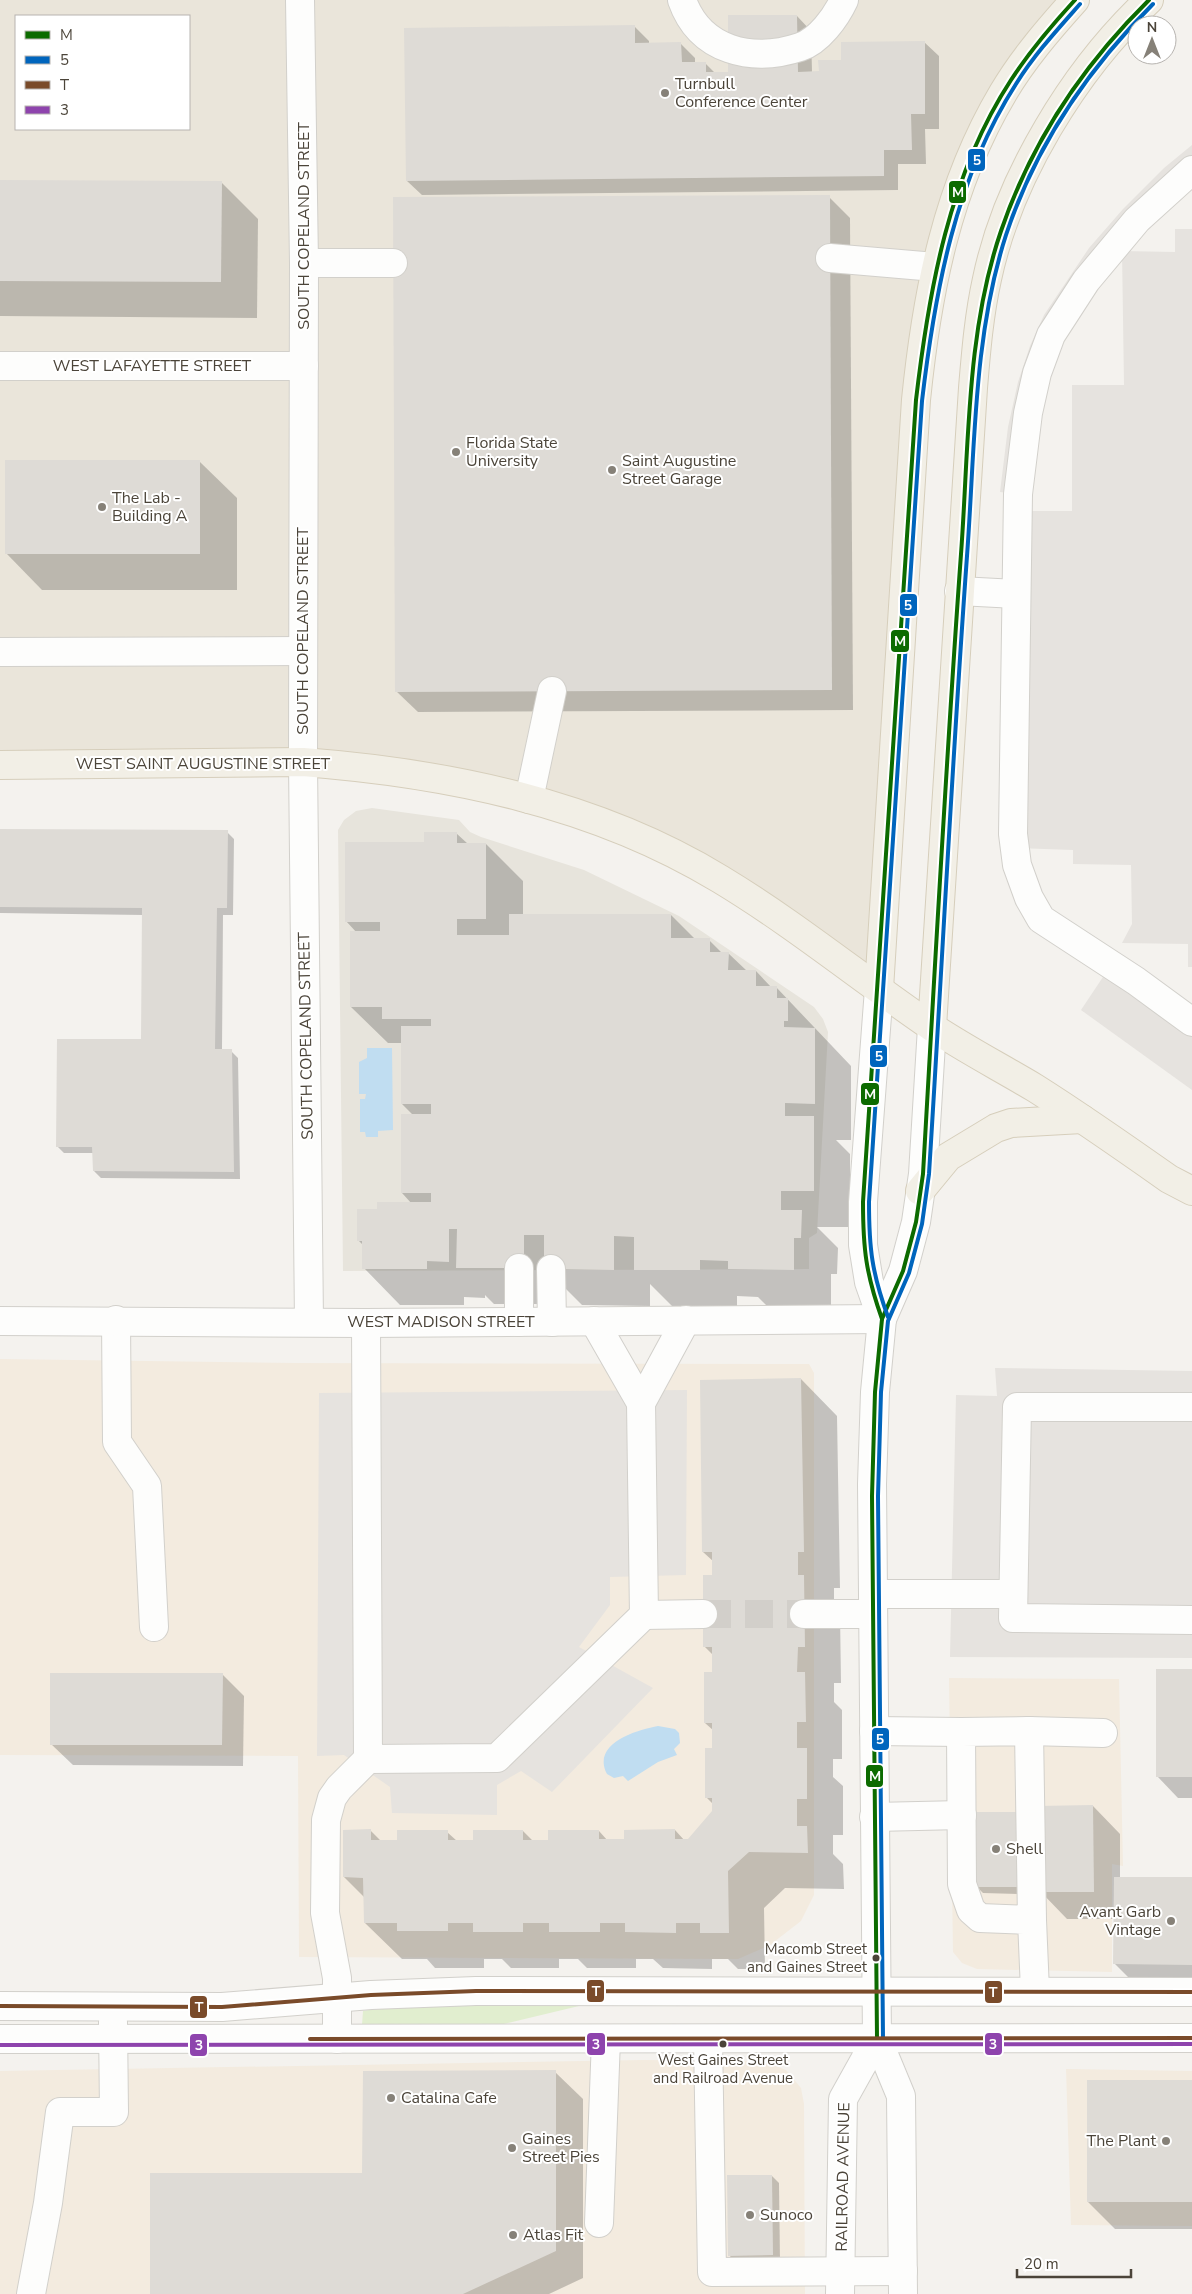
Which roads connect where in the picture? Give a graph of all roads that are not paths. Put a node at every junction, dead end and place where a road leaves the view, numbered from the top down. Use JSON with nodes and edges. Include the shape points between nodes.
{"nodes":[{"id":1,"x":300,"y":0,"type":"edge"},
{"id":2,"x":682,"y":0,"type":"edge"},
{"id":3,"x":844,"y":0,"type":"edge"},
{"id":4,"x":1075,"y":0,"type":"edge"},
{"id":5,"x":1149,"y":0,"type":"edge"},
{"id":6,"x":1192,"y":170,"type":"edge"},
{"id":7,"x":830,"y":258,"type":"dead end"},
{"id":8,"x":304,"y":263,"type":"junction"},
{"id":9,"x":393,"y":264,"type":"dead end"},
{"id":10,"x":934,"y":267,"type":"junction"},
{"id":11,"x":0,"y":366,"type":"edge"},
{"id":12,"x":304,"y":366,"type":"junction"},
{"id":13,"x":959,"y":591,"type":"junction"},
{"id":14,"x":1016,"y":594,"type":"junction"},
{"id":15,"x":303,"y":651,"type":"junction"},
{"id":16,"x":0,"y":652,"type":"edge"},
{"id":17,"x":552,"y":691,"type":"dead end"},
{"id":18,"x":303,"y":762,"type":"junction"},
{"id":19,"x":0,"y":765,"type":"edge"},
{"id":20,"x":529,"y":799,"type":"junction"},
{"id":21,"x":879,"y":989,"type":"junction"},
{"id":22,"x":1192,"y":1022,"type":"edge"},
{"id":23,"x":932,"y":1027,"type":"junction"},
{"id":24,"x":1082,"y":1119,"type":"junction"},
{"id":25,"x":920,"y":1191,"type":"junction"},
{"id":26,"x":1192,"y":1191,"type":"edge"},
{"id":27,"x":519,"y":1268,"type":"dead end"},
{"id":28,"x":551,"y":1269,"type":"dead end"},
{"id":29,"x":882,"y":1319,"type":"junction"},
{"id":30,"x":116,"y":1320,"type":"junction"},
{"id":31,"x":686,"y":1320,"type":"junction"},
{"id":32,"x":0,"y":1321,"type":"edge"},
{"id":33,"x":594,"y":1321,"type":"junction"},
{"id":34,"x":309,"y":1322,"type":"junction"},
{"id":35,"x":519,"y":1322,"type":"junction"},
{"id":36,"x":552,"y":1322,"type":"junction"},
{"id":37,"x":366,"y":1323,"type":"junction"},
{"id":38,"x":641,"y":1403,"type":"junction"},
{"id":39,"x":1192,"y":1407,"type":"edge"},
{"id":40,"x":1013,"y":1594,"type":"junction"},
{"id":41,"x":873,"y":1604,"type":"junction"},
{"id":42,"x":644,"y":1614,"type":"junction"},
{"id":43,"x":703,"y":1614,"type":"tunnel mouth"},
{"id":44,"x":804,"y":1614,"type":"tunnel mouth"},
{"id":45,"x":1192,"y":1620,"type":"edge"},
{"id":46,"x":154,"y":1626,"type":"dead end"},
{"id":47,"x":874,"y":1731,"type":"junction"},
{"id":48,"x":1029,"y":1731,"type":"junction"},
{"id":49,"x":961,"y":1732,"type":"junction"},
{"id":50,"x":1103,"y":1733,"type":"dead end"},
{"id":51,"x":368,"y":1759,"type":"junction"},
{"id":52,"x":962,"y":1815,"type":"junction"},
{"id":53,"x":874,"y":1816,"type":"junction"},
{"id":54,"x":1032,"y":1920,"type":"junction"},
{"id":55,"x":876,"y":1991,"type":"junction"},
{"id":56,"x":1035,"y":1991,"type":"junction"},
{"id":57,"x":1192,"y":1992,"type":"edge"},
{"id":58,"x":337,"y":1998,"type":"junction"},
{"id":59,"x":112,"y":2005,"type":"junction"},
{"id":60,"x":0,"y":2006,"type":"edge"},
{"id":61,"x":876,"y":2038,"type":"junction"},
{"id":62,"x":1192,"y":2038,"type":"edge"},
{"id":63,"x":0,"y":2039,"type":"edge"},
{"id":64,"x":113,"y":2039,"type":"junction"},
{"id":65,"x":337,"y":2039,"type":"junction"},
{"id":66,"x":606,"y":2039,"type":"junction"},
{"id":67,"x":708,"y":2039,"type":"junction"},
{"id":68,"x":599,"y":2222,"type":"dead end"},
{"id":69,"x":841,"y":2283,"type":"edge"},
{"id":70,"x":903,"y":2283,"type":"edge"},
{"id":71,"x":31,"y":2294,"type":"edge"}],
"edges":[{"from":1,"to":8,"type":"street","name":"SOUTH COPELAND STREET"},
{"from":2,"to":3,"type":"street","via":[[687,14],[700,32],[724,49],[763,54],[800,47],[837,15]]},
{"from":4,"to":10,"type":"main road","name":"RAILROAD AVENUE","via":[[1030,53],[978,138],[953,201]]},
{"from":5,"to":13,"type":"main road","name":"RAILROAD AVENUE","via":[[1092,62],[1060,109],[1018,189],[1000,233],[987,277],[979,322]]},
{"from":6,"to":14,"type":"street","via":[[1138,220],[1086,281],[1051,335],[1037,373],[1028,413],[1018,494]]},
{"from":7,"to":10,"type":"street"},
{"from":8,"to":9,"type":"street"},
{"from":8,"to":12,"type":"street","name":"SOUTH COPELAND STREET"},
{"from":10,"to":21,"type":"main road","name":"RAILROAD AVENUE","via":[[922,335],[916,400]]},
{"from":11,"to":12,"type":"street","name":"WEST LAFAYETTE STREET"},
{"from":12,"to":15,"type":"street","name":"SOUTH COPELAND STREET"},
{"from":13,"to":14,"type":"street"},
{"from":13,"to":23,"type":"main road","name":"RAILROAD AVENUE"},
{"from":14,"to":22,"type":"street","via":[[1013,834],[1017,865],[1029,898],[1041,919]]},
{"from":15,"to":16,"type":"street"},
{"from":15,"to":18,"type":"street","name":"SOUTH COPELAND STREET"},
{"from":17,"to":20,"type":"street"},
{"from":18,"to":19,"type":"main road","name":"WEST SAINT AUGUSTINE STREET"},
{"from":18,"to":20,"type":"main road","name":"WEST SAINT AUGUSTINE STREET","via":[[404,772],[472,784]]},
{"from":18,"to":34,"type":"street","name":"SOUTH COPELAND STREET"},
{"from":20,"to":21,"type":"main road","name":"WEST SAINT AUGUSTINE STREET","via":[[604,823],[666,849],[771,911]]},
{"from":21,"to":23,"type":"main road","name":"WEST SAINT AUGUSTINE STREET"},
{"from":21,"to":29,"type":"street","name":"RAILROAD AVENUE","via":[[863,1202],[863,1245],[869,1282]]},
{"from":23,"to":24,"type":"main road","name":"WEST SAINT AUGUSTINE STREET"},
{"from":23,"to":25,"type":"street","name":"RAILROAD AVENUE"},
{"from":24,"to":25,"type":"main road","via":[[1011,1123],[996,1128],[948,1157]]},
{"from":24,"to":26,"type":"main road","name":"WEST SAINT AUGUSTINE STREET","via":[[1169,1179]]},
{"from":25,"to":29,"type":"street","name":"RAILROAD AVENUE","via":[[916,1222],[903,1271]]},
{"from":27,"to":35,"type":"street"},
{"from":28,"to":36,"type":"street"},
{"from":29,"to":31,"type":"street","name":"WEST MADISON STREET"},
{"from":29,"to":41,"type":"street","name":"RAILROAD AVENUE","via":[[874,1434]]},
{"from":30,"to":32,"type":"street","name":"WEST MADISON STREET"},
{"from":30,"to":34,"type":"street","name":"WEST MADISON STREET"},
{"from":30,"to":46,"type":"street","via":[[117,1442],[147,1486]]},
{"from":31,"to":33,"type":"street","name":"WEST MADISON STREET"},
{"from":31,"to":38,"type":"street"},
{"from":33,"to":36,"type":"street","name":"WEST MADISON STREET"},
{"from":33,"to":38,"type":"street"},
{"from":34,"to":37,"type":"street","name":"WEST MADISON STREET"},
{"from":35,"to":36,"type":"street","name":"WEST MADISON STREET"},
{"from":35,"to":37,"type":"street","name":"WEST MADISON STREET"},
{"from":37,"to":51,"type":"street"},
{"from":38,"to":42,"type":"street"},
{"from":39,"to":40,"type":"street","via":[[1017,1408]]},
{"from":40,"to":41,"type":"street"},
{"from":40,"to":45,"type":"street","via":[[1013,1618]]},
{"from":41,"to":44,"type":"street"},
{"from":41,"to":47,"type":"street","name":"RAILROAD AVENUE"},
{"from":42,"to":43,"type":"street"},
{"from":42,"to":51,"type":"street","via":[[498,1758]]},
{"from":47,"to":49,"type":"street"},
{"from":47,"to":53,"type":"street","name":"RAILROAD AVENUE"},
{"from":48,"to":49,"type":"street"},
{"from":48,"to":50,"type":"street"},
{"from":48,"to":54,"type":"street"},
{"from":49,"to":52,"type":"street"},
{"from":51,"to":58,"type":"street","via":[[332,1798],[326,1820],[325,1913],[336,1966]]},
{"from":52,"to":53,"type":"street"},
{"from":52,"to":54,"type":"street","via":[[962,1884],[971,1910],[980,1918]]},
{"from":53,"to":55,"type":"street","name":"RAILROAD AVENUE"},
{"from":54,"to":56,"type":"street"},
{"from":55,"to":56,"type":"street"},
{"from":55,"to":58,"type":"street","via":[[476,1991]]},
{"from":55,"to":61,"type":"street","name":"RAILROAD AVENUE"},
{"from":56,"to":57,"type":"street"},
{"from":58,"to":59,"type":"street","via":[[222,2007]]},
{"from":58,"to":65,"type":"street"},
{"from":59,"to":60,"type":"street"},
{"from":59,"to":64,"type":"street"},
{"from":61,"to":62,"type":"street"},
{"from":61,"to":67,"type":"street"},
{"from":61,"to":69,"type":"street","name":"RAILROAD AVENUE","via":[[843,2099]]},
{"from":61,"to":70,"type":"street","name":"RAILROAD AVENUE","via":[[901,2096]]},
{"from":63,"to":64,"type":"street"},
{"from":64,"to":65,"type":"street"},
{"from":64,"to":71,"type":"street","via":[[114,2112],[60,2112]]},
{"from":65,"to":66,"type":"street"},
{"from":66,"to":67,"type":"street"},
{"from":66,"to":68,"type":"street"},
{"from":67,"to":69,"type":"street","via":[[712,2272]]},
{"from":69,"to":70,"type":"street"}]}
